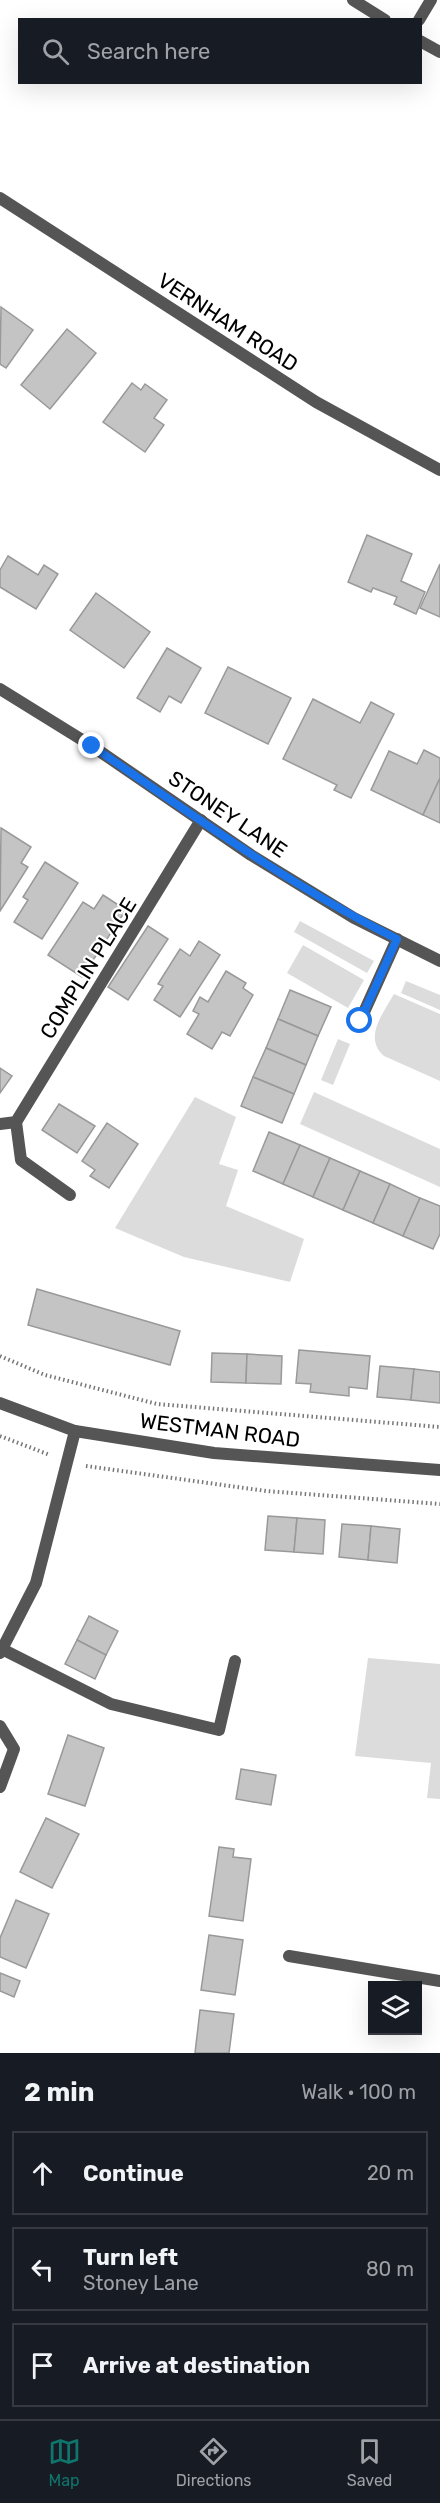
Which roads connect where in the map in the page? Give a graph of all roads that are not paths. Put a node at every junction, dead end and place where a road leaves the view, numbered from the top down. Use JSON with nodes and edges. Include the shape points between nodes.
{"nodes":[{"id":1,"x":353,"y":0,"type":"edge"},
{"id":2,"x":431,"y":0,"type":"edge"},
{"id":3,"x":382,"y":18,"type":"edge"},
{"id":4,"x":420,"y":18,"type":"edge"},
{"id":5,"x":422,"y":42,"type":"edge"},
{"id":6,"x":440,"y":52,"type":"edge"},
{"id":7,"x":0,"y":198,"type":"edge"},
{"id":8,"x":440,"y":470,"type":"edge"},
{"id":9,"x":0,"y":689,"type":"edge"},
{"id":10,"x":201,"y":820,"type":"junction"},
{"id":11,"x":397,"y":939,"type":"junction"},
{"id":12,"x":440,"y":961,"type":"edge"},
{"id":13,"x":360,"y":1021,"type":"dead end"},
{"id":14,"x":16,"y":1122,"type":"junction"},
{"id":15,"x":0,"y":1124,"type":"edge"},
{"id":16,"x":70,"y":1195,"type":"dead end"},
{"id":17,"x":0,"y":1403,"type":"edge"},
{"id":18,"x":75,"y":1431,"type":"junction"},
{"id":19,"x":440,"y":1470,"type":"edge"},
{"id":20,"x":1,"y":1651,"type":"edge"},
{"id":21,"x":235,"y":1662,"type":"dead end"},
{"id":22,"x":0,"y":1726,"type":"edge"},
{"id":23,"x":0,"y":1787,"type":"edge"},
{"id":24,"x":289,"y":1956,"type":"dead end"},
{"id":25,"x":440,"y":1982,"type":"edge"}],
"edges":[{"from":1,"to":3,"type":"street"},
{"from":2,"to":4,"type":"street"},
{"from":5,"to":6,"type":"street"},
{"from":7,"to":8,"type":"street","name":"VERNHAM ROAD","via":[[316,402]]},
{"from":9,"to":10,"type":"street","name":"STONEY LANE"},
{"from":10,"to":11,"type":"street","name":"STONEY LANE","via":[[354,918]]},
{"from":10,"to":14,"type":"street","name":"COMPLIN PLACE"},
{"from":11,"to":12,"type":"street","name":"STONEY LANE"},
{"from":11,"to":13,"type":"street"},
{"from":14,"to":15,"type":"street"},
{"from":14,"to":16,"type":"street","via":[[21,1160]]},
{"from":17,"to":18,"type":"street","name":"WESTMAN ROAD"},
{"from":18,"to":19,"type":"street","name":"WESTMAN ROAD","via":[[214,1453]]},
{"from":18,"to":20,"type":"street","via":[[36,1583]]},
{"from":20,"to":21,"type":"street","via":[[111,1704],[219,1730]]},
{"from":22,"to":23,"type":"street","via":[[14,1749]]},
{"from":24,"to":25,"type":"street"}]}
